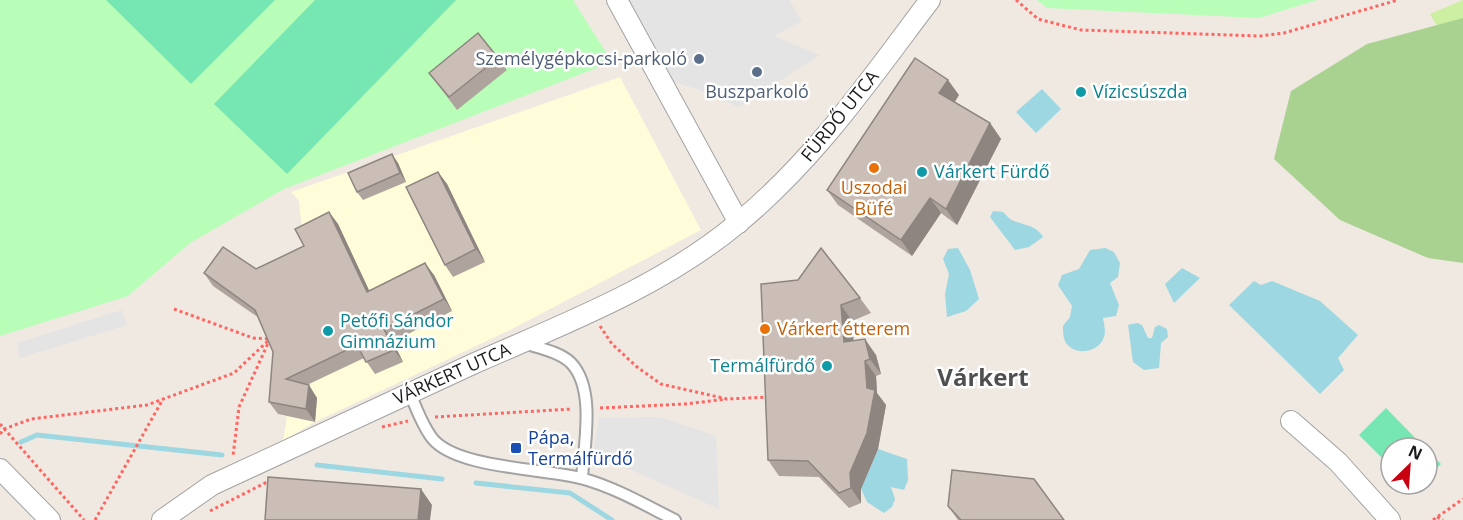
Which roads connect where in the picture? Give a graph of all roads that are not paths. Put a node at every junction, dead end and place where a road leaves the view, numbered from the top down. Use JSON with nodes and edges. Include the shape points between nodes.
{"nodes":[{"id":1,"x":617,"y":0,"type":"edge"},
{"id":2,"x":930,"y":0,"type":"edge"},
{"id":3,"x":739,"y":223,"type":"junction"},
{"id":4,"x":522,"y":342,"type":"junction"},
{"id":5,"x":410,"y":393,"type":"junction"},
{"id":6,"x":1291,"y":421,"type":"dead end"},
{"id":7,"x":0,"y":469,"type":"edge"},
{"id":8,"x":582,"y":478,"type":"junction"},
{"id":9,"x":50,"y":520,"type":"edge"},
{"id":10,"x":162,"y":520,"type":"edge"},
{"id":11,"x":675,"y":520,"type":"edge"},
{"id":12,"x":1390,"y":520,"type":"edge"}],
"edges":[{"from":1,"to":3,"type":"street"},
{"from":2,"to":3,"type":"street","name":"FÜRDŐ UTCA","via":[[813,152]]},
{"from":3,"to":4,"type":"street","name":"VÁRKERT UTCA","via":[[680,265],[591,312]]},
{"from":4,"to":5,"type":"street","name":"VÁRKERT UTCA"},
{"from":4,"to":8,"type":"lane","via":[[554,353],[579,373],[587,408]]},
{"from":5,"to":8,"type":"lane","via":[[432,439],[459,457]]},
{"from":5,"to":10,"type":"street","name":"VÁRKERT UTCA","via":[[212,484]]},
{"from":6,"to":12,"type":"street","via":[[1338,462]]},
{"from":7,"to":9,"type":"street"},
{"from":8,"to":11,"type":"lane","via":[[616,490]]}]}
